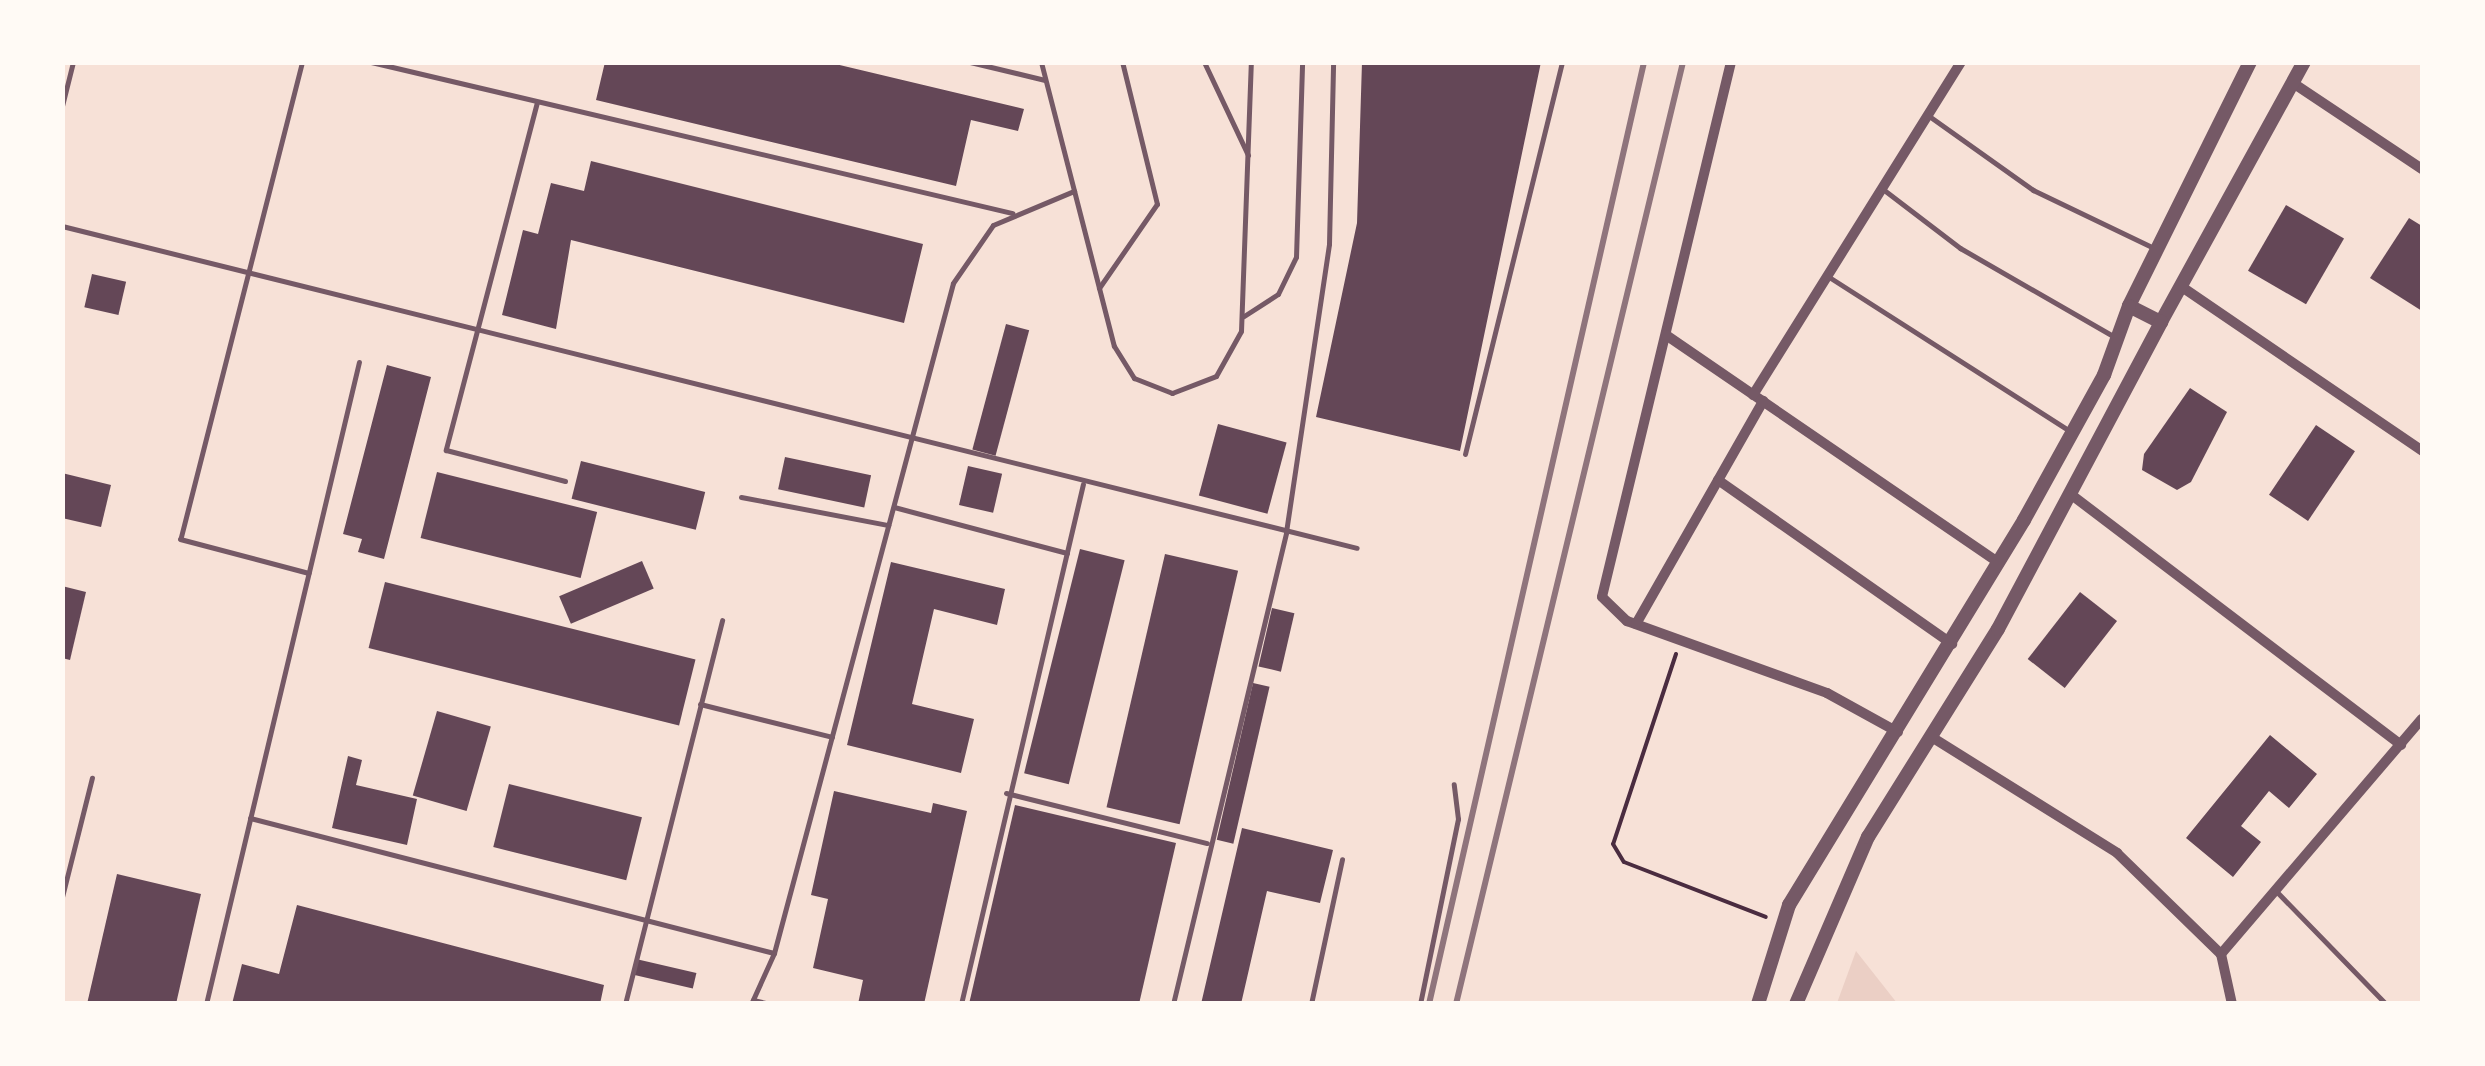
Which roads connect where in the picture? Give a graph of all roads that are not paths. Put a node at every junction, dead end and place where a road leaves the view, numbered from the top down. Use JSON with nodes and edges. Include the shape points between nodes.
{"nodes":[{"id":1,"x":73,"y":62,"type":"edge"},
{"id":2,"x":302,"y":62,"type":"edge"},
{"id":3,"x":370,"y":62,"type":"edge"},
{"id":4,"x":970,"y":62,"type":"edge"},
{"id":5,"x":1041,"y":62,"type":"edge"},
{"id":6,"x":1122,"y":62,"type":"edge"},
{"id":7,"x":1204,"y":62,"type":"edge"},
{"id":8,"x":1251,"y":62,"type":"edge"},
{"id":9,"x":1302,"y":62,"type":"edge"},
{"id":10,"x":1334,"y":62,"type":"edge"},
{"id":11,"x":1562,"y":62,"type":"edge"},
{"id":12,"x":1731,"y":62,"type":"edge"},
{"id":13,"x":1961,"y":62,"type":"edge"},
{"id":14,"x":2250,"y":62,"type":"edge"},
{"id":15,"x":2304,"y":62,"type":"edge"},
{"id":16,"x":1046,"y":80,"type":"junction"},
{"id":17,"x":2293,"y":83,"type":"junction"},
{"id":18,"x":537,"y":102,"type":"junction"},
{"id":19,"x":62,"y":106,"type":"edge"},
{"id":20,"x":1929,"y":116,"type":"junction"},
{"id":21,"x":1250,"y":158,"type":"junction"},
{"id":22,"x":2422,"y":170,"type":"edge"},
{"id":23,"x":1884,"y":190,"type":"junction"},
{"id":24,"x":1074,"y":192,"type":"junction"},
{"id":25,"x":1014,"y":214,"type":"junction"},
{"id":26,"x":62,"y":226,"type":"edge"},
{"id":27,"x":2155,"y":248,"type":"junction"},
{"id":28,"x":248,"y":274,"type":"junction"},
{"id":29,"x":1829,"y":277,"type":"junction"},
{"id":30,"x":1099,"y":288,"type":"junction"},
{"id":31,"x":2182,"y":288,"type":"junction"},
{"id":32,"x":2129,"y":306,"type":"junction"},
{"id":33,"x":1244,"y":316,"type":"junction"},
{"id":34,"x":2161,"y":322,"type":"junction"},
{"id":35,"x":476,"y":330,"type":"junction"},
{"id":36,"x":1666,"y":335,"type":"junction"},
{"id":37,"x":2117,"y":338,"type":"junction"},
{"id":38,"x":359,"y":362,"type":"dead end"},
{"id":39,"x":1758,"y":398,"type":"junction"},
{"id":40,"x":2072,"y":432,"type":"junction"},
{"id":41,"x":912,"y":440,"type":"junction"},
{"id":42,"x":2422,"y":450,"type":"edge"},
{"id":43,"x":1465,"y":454,"type":"dead end"},
{"id":44,"x":565,"y":480,"type":"dead end"},
{"id":45,"x":1718,"y":480,"type":"junction"},
{"id":46,"x":1083,"y":484,"type":"junction"},
{"id":47,"x":2073,"y":496,"type":"junction"},
{"id":48,"x":741,"y":497,"type":"dead end"},
{"id":49,"x":894,"y":507,"type":"junction"},
{"id":50,"x":888,"y":526,"type":"junction"},
{"id":51,"x":1286,"y":532,"type":"junction"},
{"id":52,"x":1356,"y":548,"type":"dead end"},
{"id":53,"x":1067,"y":553,"type":"junction"},
{"id":54,"x":1999,"y":563,"type":"junction"},
{"id":55,"x":309,"y":573,"type":"junction"},
{"id":56,"x":722,"y":620,"type":"dead end"},
{"id":57,"x":1636,"y":624,"type":"junction"},
{"id":58,"x":1952,"y":644,"type":"junction"},
{"id":59,"x":700,"y":704,"type":"junction"},
{"id":60,"x":2422,"y":718,"type":"edge"},
{"id":61,"x":1900,"y":733,"type":"junction"},
{"id":62,"x":1930,"y":736,"type":"junction"},
{"id":63,"x":832,"y":737,"type":"junction"},
{"id":64,"x":2401,"y":746,"type":"junction"},
{"id":65,"x":92,"y":778,"type":"dead end"},
{"id":66,"x":1454,"y":784,"type":"dead end"},
{"id":67,"x":1006,"y":793,"type":"junction"},
{"id":68,"x":250,"y":818,"type":"junction"},
{"id":69,"x":1208,"y":844,"type":"junction"},
{"id":70,"x":1342,"y":859,"type":"dead end"},
{"id":71,"x":2276,"y":891,"type":"junction"},
{"id":72,"x":62,"y":897,"type":"edge"},
{"id":73,"x":646,"y":920,"type":"junction"},
{"id":74,"x":774,"y":953,"type":"junction"},
{"id":75,"x":2221,"y":954,"type":"junction"},
{"id":76,"x":752,"y":1002,"type":"edge"},
{"id":77,"x":206,"y":1004,"type":"edge"},
{"id":78,"x":625,"y":1004,"type":"edge"},
{"id":79,"x":770,"y":1004,"type":"edge"},
{"id":80,"x":961,"y":1004,"type":"edge"},
{"id":81,"x":1173,"y":1004,"type":"edge"},
{"id":82,"x":1310,"y":1004,"type":"edge"},
{"id":83,"x":1420,"y":1004,"type":"edge"},
{"id":84,"x":1758,"y":1004,"type":"edge"},
{"id":85,"x":1796,"y":1004,"type":"edge"},
{"id":86,"x":2232,"y":1004,"type":"edge"},
{"id":87,"x":2386,"y":1004,"type":"edge"}],
"edges":[{"from":1,"to":19,"type":"lane"},
{"from":2,"to":28,"type":"lane"},
{"from":3,"to":18,"type":"lane"},
{"from":4,"to":16,"type":"lane"},
{"from":5,"to":16,"type":"lane"},
{"from":6,"to":30,"type":"lane","via":[[1157,204]]},
{"from":7,"to":21,"type":"lane"},
{"from":8,"to":21,"type":"lane"},
{"from":9,"to":33,"type":"lane","via":[[1296,257],[1278,294]]},
{"from":10,"to":51,"type":"lane","via":[[1329,244]]},
{"from":11,"to":43,"type":"lane"},
{"from":12,"to":36,"type":"street"},
{"from":13,"to":20,"type":"street"},
{"from":14,"to":27,"type":"street"},
{"from":15,"to":17,"type":"street"},
{"from":16,"to":24,"type":"lane"},
{"from":17,"to":22,"type":"street"},
{"from":17,"to":31,"type":"street"},
{"from":18,"to":25,"type":"lane"},
{"from":18,"to":35,"type":"lane"},
{"from":20,"to":23,"type":"street"},
{"from":20,"to":27,"type":"lane","via":[[2033,190]]},
{"from":21,"to":33,"type":"lane"},
{"from":23,"to":29,"type":"street"},
{"from":23,"to":37,"type":"lane","via":[[1960,248]]},
{"from":24,"to":25,"type":"lane"},
{"from":24,"to":30,"type":"lane"},
{"from":25,"to":41,"type":"lane","via":[[984,232],[960,266]]},
{"from":26,"to":28,"type":"lane"},
{"from":27,"to":32,"type":"street"},
{"from":28,"to":35,"type":"lane"},
{"from":28,"to":55,"type":"lane","via":[[180,539]]},
{"from":29,"to":39,"type":"street"},
{"from":29,"to":40,"type":"lane"},
{"from":30,"to":33,"type":"lane","via":[[1118,358],[1162,392],[1191,391],[1216,376]]},
{"from":31,"to":34,"type":"street"},
{"from":31,"to":42,"type":"street"},
{"from":32,"to":34,"type":"street"},
{"from":32,"to":37,"type":"street"},
{"from":34,"to":47,"type":"street"},
{"from":35,"to":41,"type":"lane"},
{"from":35,"to":44,"type":"lane","via":[[446,450]]},
{"from":36,"to":39,"type":"street"},
{"from":36,"to":57,"type":"street","via":[[1602,597]]},
{"from":37,"to":40,"type":"street"},
{"from":38,"to":55,"type":"lane"},
{"from":39,"to":45,"type":"street"},
{"from":39,"to":54,"type":"street"},
{"from":40,"to":54,"type":"street"},
{"from":41,"to":46,"type":"lane"},
{"from":41,"to":49,"type":"lane"},
{"from":45,"to":57,"type":"street"},
{"from":45,"to":58,"type":"street"},
{"from":46,"to":51,"type":"lane"},
{"from":46,"to":53,"type":"lane"},
{"from":47,"to":62,"type":"street"},
{"from":47,"to":64,"type":"street"},
{"from":48,"to":50,"type":"lane"},
{"from":49,"to":50,"type":"lane"},
{"from":49,"to":53,"type":"lane"},
{"from":50,"to":63,"type":"lane"},
{"from":51,"to":52,"type":"lane"},
{"from":51,"to":69,"type":"lane"},
{"from":53,"to":67,"type":"lane"},
{"from":54,"to":58,"type":"street"},
{"from":55,"to":68,"type":"lane"},
{"from":56,"to":59,"type":"lane"},
{"from":57,"to":61,"type":"street","via":[[1827,693]]},
{"from":58,"to":61,"type":"street"},
{"from":59,"to":63,"type":"lane"},
{"from":59,"to":73,"type":"lane"},
{"from":60,"to":64,"type":"street"},
{"from":61,"to":84,"type":"street","via":[[1781,921]]},
{"from":62,"to":75,"type":"street","via":[[2117,854]]},
{"from":62,"to":85,"type":"street","via":[[1847,878]]},
{"from":63,"to":74,"type":"lane"},
{"from":64,"to":71,"type":"street"},
{"from":65,"to":72,"type":"lane"},
{"from":66,"to":83,"type":"lane","via":[[1458,818]]},
{"from":67,"to":69,"type":"lane"},
{"from":67,"to":80,"type":"lane"},
{"from":68,"to":73,"type":"lane"},
{"from":68,"to":77,"type":"lane"},
{"from":69,"to":81,"type":"lane"},
{"from":70,"to":82,"type":"lane"},
{"from":71,"to":75,"type":"street"},
{"from":71,"to":87,"type":"lane"},
{"from":73,"to":74,"type":"lane"},
{"from":73,"to":78,"type":"lane"},
{"from":74,"to":76,"type":"lane"},
{"from":75,"to":86,"type":"street"},
{"from":76,"to":79,"type":"lane"}]}
